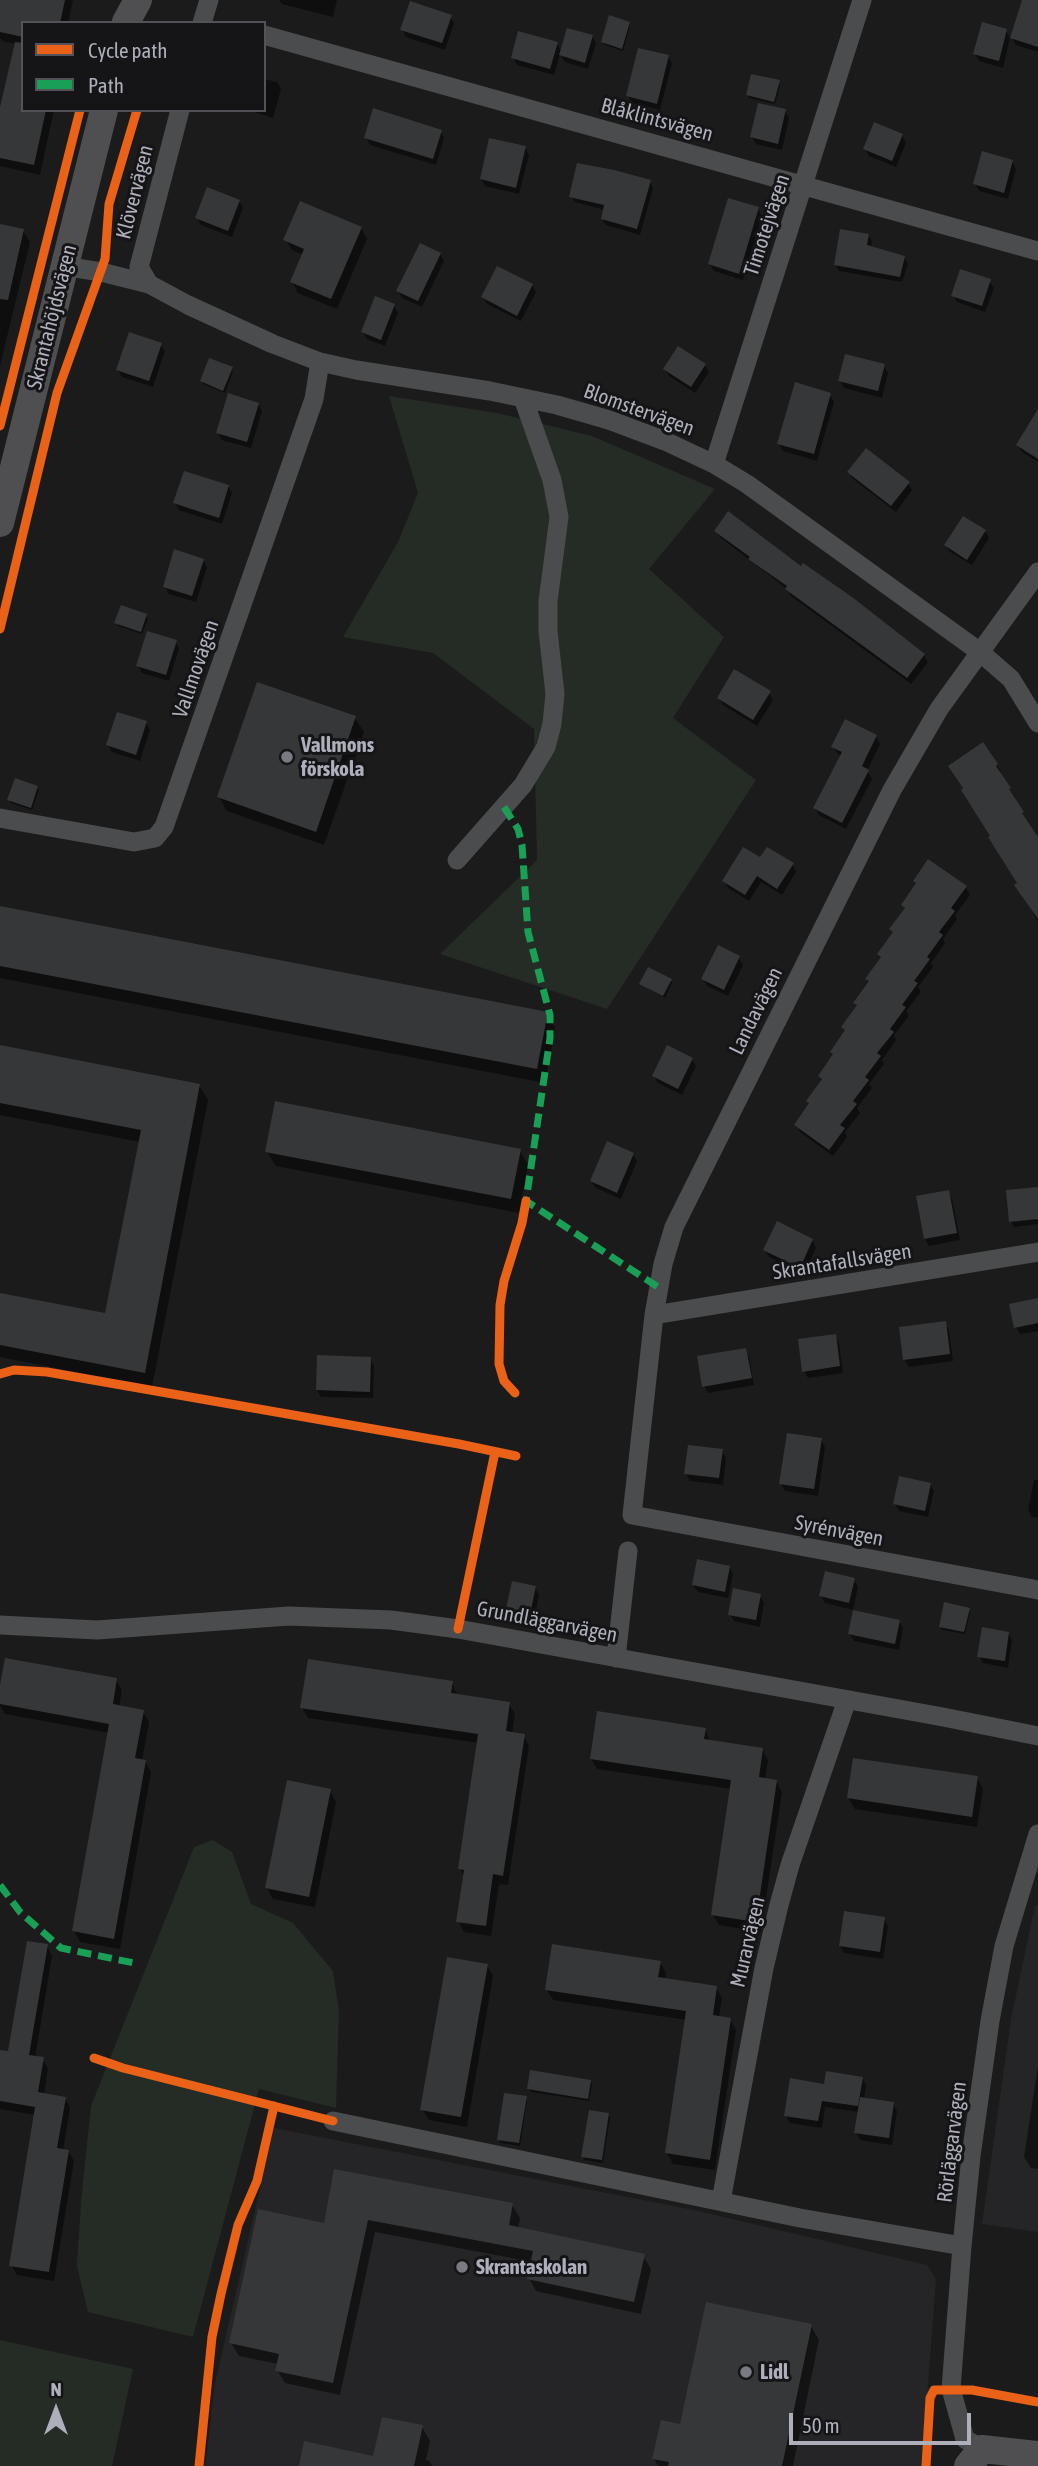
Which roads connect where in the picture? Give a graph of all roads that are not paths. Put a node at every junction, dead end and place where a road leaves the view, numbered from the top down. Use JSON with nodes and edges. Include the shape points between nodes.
{"nodes":[{"id":1,"x":125,"y":0,"type":"edge"},
{"id":2,"x":138,"y":0,"type":"edge"},
{"id":3,"x":862,"y":0,"type":"edge"},
{"id":4,"x":125,"y":21,"type":"edge"},
{"id":5,"x":126,"y":21,"type":"edge"},
{"id":6,"x":266,"y":36,"type":"edge"},
{"id":7,"x":103,"y":112,"type":"edge"},
{"id":8,"x":179,"y":112,"type":"edge"},
{"id":9,"x":805,"y":184,"type":"junction"},
{"id":10,"x":1038,"y":251,"type":"edge"},
{"id":11,"x":64,"y":266,"type":"junction"},
{"id":12,"x":149,"y":284,"type":"junction"},
{"id":13,"x":320,"y":362,"type":"junction"},
{"id":14,"x":523,"y":398,"type":"junction"},
{"id":15,"x":714,"y":464,"type":"junction"},
{"id":16,"x":0,"y":523,"type":"edge"},
{"id":17,"x":1038,"y":572,"type":"edge"},
{"id":18,"x":980,"y":652,"type":"junction"},
{"id":19,"x":1038,"y":723,"type":"edge"},
{"id":20,"x":0,"y":818,"type":"edge"},
{"id":21,"x":457,"y":860,"type":"dead end"},
{"id":22,"x":1038,"y":1252,"type":"edge"},
{"id":23,"x":654,"y":1315,"type":"junction"},
{"id":24,"x":632,"y":1515,"type":"joint"},
{"id":25,"x":628,"y":1550,"type":"dead end"},
{"id":26,"x":1038,"y":1590,"type":"edge"},
{"id":27,"x":0,"y":1625,"type":"edge"},
{"id":28,"x":616,"y":1658,"type":"junction"},
{"id":29,"x":847,"y":1700,"type":"junction"},
{"id":30,"x":1038,"y":1736,"type":"edge"},
{"id":31,"x":1038,"y":1834,"type":"edge"},
{"id":32,"x":333,"y":2121,"type":"dead end"},
{"id":33,"x":721,"y":2201,"type":"junction"},
{"id":34,"x":962,"y":2246,"type":"junction"},
{"id":35,"x":1038,"y":2455,"type":"edge"},
{"id":36,"x":975,"y":2458,"type":"edge"}],
"edges":[{"from":1,"to":4,"type":"street"},
{"from":2,"to":5,"type":"street"},
{"from":3,"to":9,"type":"street","name":"Timotejvägen"},
{"from":6,"to":9,"type":"street","name":"Blåklintsvägen"},
{"from":7,"to":11,"type":"street","name":"Skrantahöjdsvägen"},
{"from":8,"to":12,"type":"street","name":"Klövervägen","via":[[139,267]]},
{"from":9,"to":10,"type":"street","name":"Blåklintsvägen"},
{"from":9,"to":15,"type":"street","name":"Timotejvägen"},
{"from":11,"to":12,"type":"street","name":"Blomstervägen"},
{"from":11,"to":16,"type":"street","name":"Skrantahöjdsvägen"},
{"from":12,"to":13,"type":"street","name":"Blomstervägen"},
{"from":13,"to":14,"type":"street","name":"Blomstervägen"},
{"from":13,"to":20,"type":"street","name":"Vallmovägen","via":[[314,399],[164,827],[155,838],[134,842]]},
{"from":14,"to":15,"type":"street","name":"Blomstervägen","via":[[609,420]]},
{"from":14,"to":21,"type":"street","via":[[552,480],[559,517],[548,601],[555,694],[552,724],[546,747],[523,785]]},
{"from":15,"to":18,"type":"street","name":"Blomstervägen"},
{"from":17,"to":18,"type":"street","name":"Landavägen"},
{"from":18,"to":19,"type":"street","name":"Blomstervägen","via":[[1011,679]]},
{"from":18,"to":23,"type":"street","name":"Landavägen","via":[[933,719],[892,790],[674,1227]]},
{"from":22,"to":23,"type":"street","name":"Skrantafallsvägen"},
{"from":23,"to":24,"type":"street","name":"Landavägen"},
{"from":24,"to":26,"type":"street","name":"Syrénvägen"},
{"from":25,"to":28,"type":"street"},
{"from":27,"to":28,"type":"street","name":"Grundläggarvägen","via":[[97,1630],[289,1616],[336,1617],[458,1629]]},
{"from":28,"to":29,"type":"street","name":"Grundläggarvägen"},
{"from":29,"to":30,"type":"street","name":"Grundläggarvägen"},
{"from":29,"to":33,"type":"street","name":"Murarvägen","via":[[779,1905]]},
{"from":31,"to":34,"type":"street","name":"Rörläggarvägen","via":[[1002,1959],[971,2156]]},
{"from":32,"to":33,"type":"street"},
{"from":33,"to":34,"type":"street"},
{"from":34,"to":36,"type":"street","name":"Rörläggarvägen","via":[[951,2389]]},
{"from":35,"to":36,"type":"street"}]}
